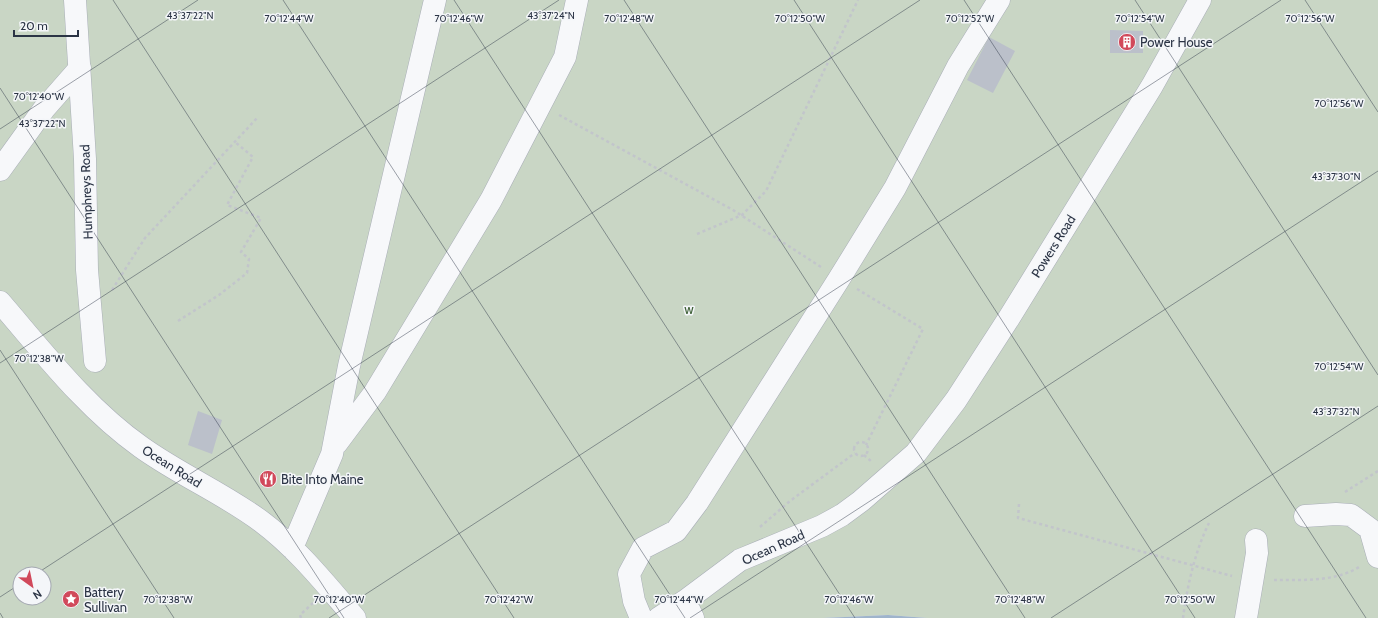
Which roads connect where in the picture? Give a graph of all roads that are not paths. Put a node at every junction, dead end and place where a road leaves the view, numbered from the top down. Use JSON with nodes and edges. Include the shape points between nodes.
{"nodes":[{"id":1,"x":75,"y":0,"type":"edge"},
{"id":2,"x":435,"y":0,"type":"edge"},
{"id":3,"x":578,"y":0,"type":"edge"},
{"id":4,"x":999,"y":0,"type":"edge"},
{"id":5,"x":1200,"y":0,"type":"edge"},
{"id":6,"x":80,"y":68,"type":"junction"},
{"id":7,"x":0,"y":170,"type":"edge"},
{"id":8,"x":0,"y":302,"type":"edge"},
{"id":9,"x":95,"y":361,"type":"dead end"},
{"id":10,"x":334,"y":447,"type":"junction"},
{"id":11,"x":887,"y":478,"type":"joint"},
{"id":12,"x":1305,"y":516,"type":"dead end"},
{"id":13,"x":1256,"y":540,"type":"dead end"},
{"id":14,"x":292,"y":548,"type":"junction"},
{"id":15,"x":1377,"y":556,"type":"edge"},
{"id":16,"x":689,"y":610,"type":"edge"},
{"id":17,"x":355,"y":618,"type":"edge"},
{"id":18,"x":641,"y":618,"type":"edge"},
{"id":19,"x":659,"y":618,"type":"edge"},
{"id":20,"x":1246,"y":618,"type":"edge"}],
"edges":[{"from":1,"to":6,"type":"lane","name":"Humphreys Road"},
{"from":2,"to":10,"type":"lane","via":[[349,366]]},
{"from":3,"to":10,"type":"lane","via":[[565,57],[491,200],[375,392]]},
{"from":4,"to":18,"type":"lane","via":[[958,66],[895,188],[697,503],[676,531],[643,548],[629,574],[634,601]]},
{"from":5,"to":11,"type":"lane","name":"Powers Road","via":[[1152,86],[956,400],[916,453]]},
{"from":6,"to":7,"type":"lane","via":[[44,109]]},
{"from":6,"to":9,"type":"lane","name":"Humphreys Road"},
{"from":8,"to":14,"type":"lane","name":"Ocean Road","via":[[66,378],[141,447],[263,523]]},
{"from":10,"to":14,"type":"lane"},
{"from":11,"to":16,"type":"lane","name":"Ocean Road","via":[[842,515],[740,560]]},
{"from":12,"to":15,"type":"lane","via":[[1350,515],[1370,529]]},
{"from":13,"to":20,"type":"lane","via":[[1257,553]]},
{"from":14,"to":17,"type":"lane","name":"Ocean Road"},
{"from":16,"to":19,"type":"lane","name":"Ocean Road"}]}
